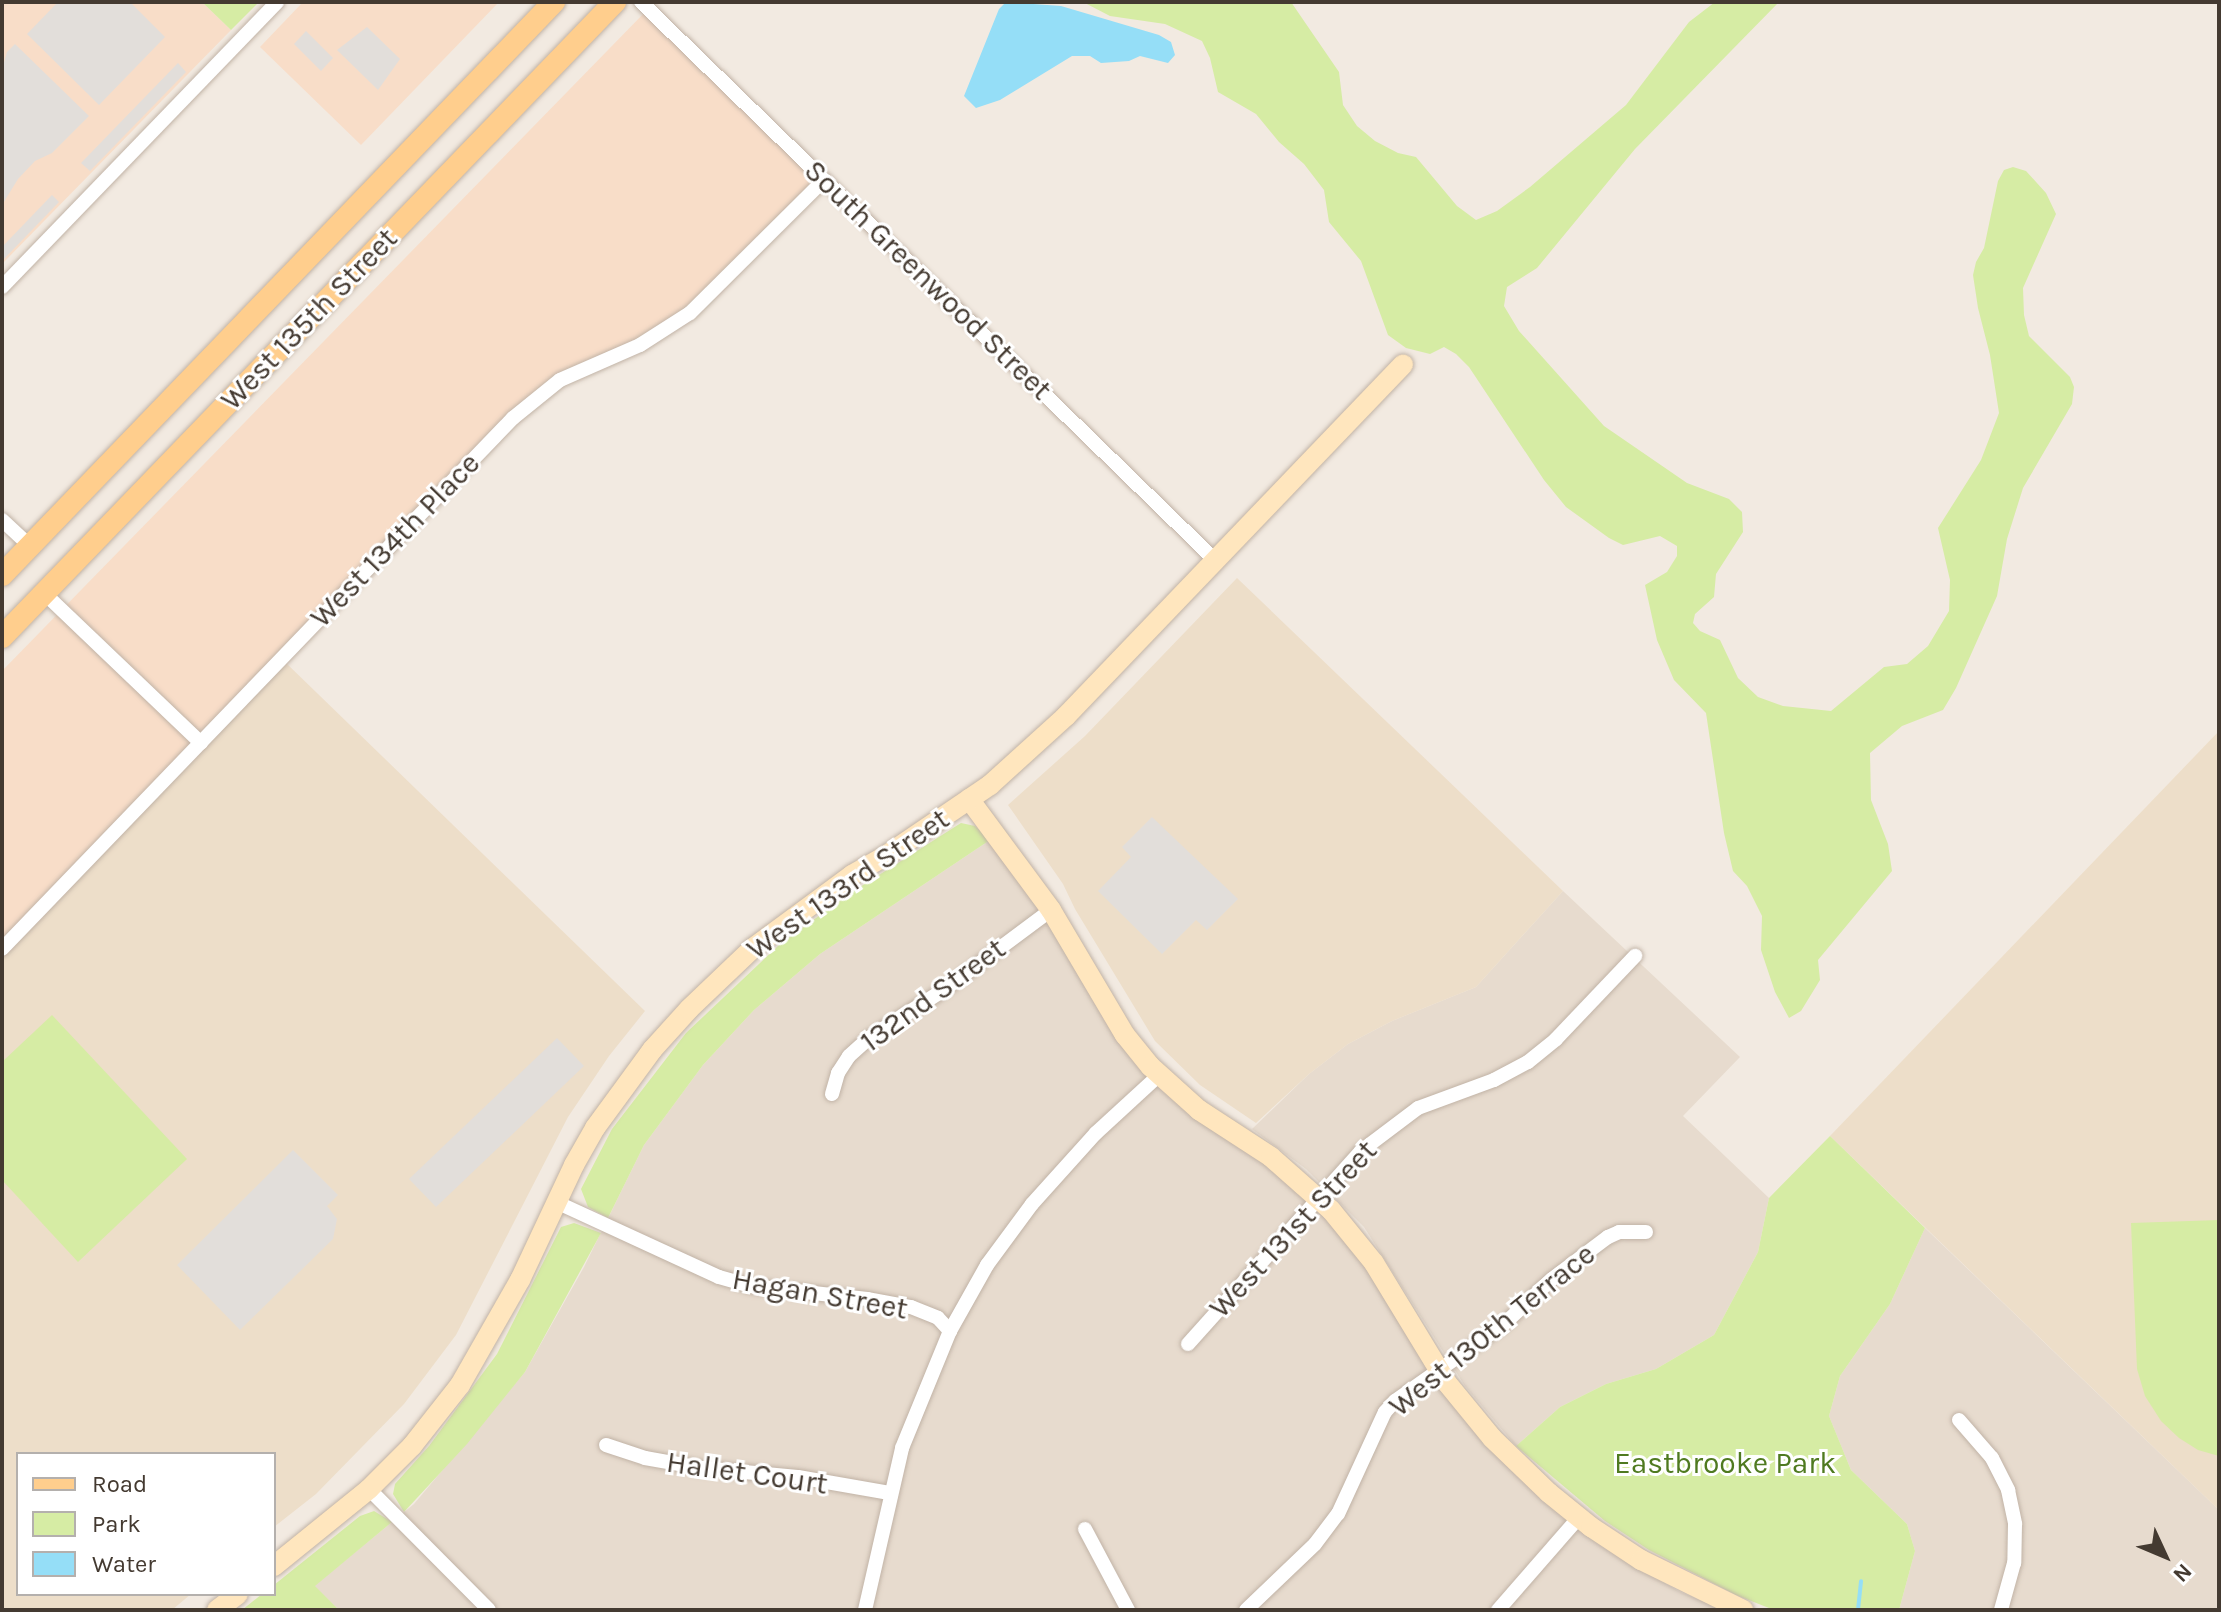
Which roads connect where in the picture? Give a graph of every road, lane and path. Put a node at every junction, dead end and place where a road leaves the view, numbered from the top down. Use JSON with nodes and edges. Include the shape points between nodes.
{"nodes":[{"id":1,"x":277,"y":2,"type":"edge"},
{"id":2,"x":554,"y":2,"type":"edge"},
{"id":3,"x":615,"y":2,"type":"edge"},
{"id":4,"x":641,"y":2,"type":"edge"},
{"id":5,"x":824,"y":180,"type":"junction"},
{"id":6,"x":2,"y":287,"type":"edge"},
{"id":7,"x":1403,"y":365,"type":"dead end"},
{"id":8,"x":2,"y":520,"type":"edge"},
{"id":9,"x":30,"y":546,"type":"junction"},
{"id":10,"x":1214,"y":559,"type":"junction"},
{"id":11,"x":2,"y":575,"type":"edge"},
{"id":12,"x":44,"y":593,"type":"junction"},
{"id":13,"x":2,"y":637,"type":"edge"},
{"id":14,"x":201,"y":743,"type":"junction"},
{"id":15,"x":969,"y":799,"type":"junction"},
{"id":16,"x":1051,"y":910,"type":"junction"},
{"id":17,"x":2,"y":949,"type":"edge"},
{"id":18,"x":1635,"y":956,"type":"dead end"},
{"id":19,"x":1159,"y":1075,"type":"junction"},
{"id":20,"x":832,"y":1094,"type":"dead end"},
{"id":21,"x":1320,"y":1197,"type":"junction"},
{"id":22,"x":556,"y":1202,"type":"junction"},
{"id":23,"x":1646,"y":1232,"type":"dead end"},
{"id":24,"x":950,"y":1331,"type":"junction"},
{"id":25,"x":1188,"y":1344,"type":"dead end"},
{"id":26,"x":1439,"y":1370,"type":"junction"},
{"id":27,"x":1959,"y":1420,"type":"dead end"},
{"id":28,"x":606,"y":1445,"type":"dead end"},
{"id":29,"x":369,"y":1489,"type":"junction"},
{"id":30,"x":890,"y":1493,"type":"junction"},
{"id":31,"x":1579,"y":1517,"type":"junction"},
{"id":32,"x":1085,"y":1529,"type":"dead end"},
{"id":33,"x":276,"y":1564,"type":"edge"},
{"id":34,"x":235,"y":1596,"type":"edge"},
{"id":35,"x":1736,"y":1609,"type":"edge"},
{"id":36,"x":217,"y":1610,"type":"edge"},
{"id":37,"x":489,"y":1610,"type":"edge"},
{"id":38,"x":865,"y":1610,"type":"edge"},
{"id":39,"x":1128,"y":1610,"type":"edge"},
{"id":40,"x":1246,"y":1610,"type":"edge"},
{"id":41,"x":1498,"y":1610,"type":"edge"},
{"id":42,"x":2001,"y":1610,"type":"edge"}],
"edges":[{"from":1,"to":6,"type":"street"},
{"from":2,"to":9,"type":"main road","name":"West 135th Street"},
{"from":3,"to":12,"type":"main road","name":"West 135th Street"},
{"from":4,"to":5,"type":"street","name":"South Greenwood Street"},
{"from":5,"to":10,"type":"street","name":"South Greenwood Street"},
{"from":5,"to":14,"type":"street","name":"West 134th Place","via":[[690,313],[640,345],[560,380],[513,418]]},
{"from":7,"to":10,"type":"street","name":"West 133rd Street"},
{"from":8,"to":9,"type":"street"},
{"from":9,"to":11,"type":"main road","name":"West 135th Street"},
{"from":10,"to":15,"type":"street","name":"West 133rd Street","via":[[1066,716]]},
{"from":12,"to":13,"type":"main road","name":"West 135th Street"},
{"from":12,"to":14,"type":"street"},
{"from":14,"to":17,"type":"street","name":"West 134th Place"},
{"from":15,"to":16,"type":"street"},
{"from":15,"to":22,"type":"street","name":"West 133rd Street","via":[[753,948],[689,1009],[624,1087]]},
{"from":16,"to":19,"type":"street","via":[[1125,1035]]},
{"from":16,"to":20,"type":"street","name":"132nd Street","via":[[869,1038],[849,1056]]},
{"from":18,"to":21,"type":"street","name":"West 131st Street","via":[[1528,1062],[1400,1120],[1361,1151]]},
{"from":19,"to":21,"type":"street"},
{"from":19,"to":24,"type":"street","via":[[1096,1133],[1032,1204],[987,1265]]},
{"from":21,"to":25,"type":"street","name":"West 131st Street"},
{"from":21,"to":26,"type":"street","via":[[1374,1263]]},
{"from":22,"to":24,"type":"street","name":"Hagan Street","via":[[719,1277],[911,1307],[938,1318]]},
{"from":22,"to":29,"type":"street","name":"West 133rd Street","via":[[475,1362],[412,1446]]},
{"from":23,"to":26,"type":"street","name":"West 130th Terrace","via":[[1608,1237],[1503,1325]]},
{"from":24,"to":30,"type":"street","via":[[913,1416]]},
{"from":26,"to":31,"type":"street","via":[[1492,1438]]},
{"from":26,"to":40,"type":"street","name":"West 130th Terrace","via":[[1385,1412],[1338,1514],[1315,1544]]},
{"from":27,"to":42,"type":"street","via":[[1992,1458],[2008,1490],[2015,1554]]},
{"from":28,"to":30,"type":"street","name":"Hallet Court","via":[[702,1468]]},
{"from":29,"to":33,"type":"street","name":"West 133rd Street"},
{"from":29,"to":37,"type":"street"},
{"from":30,"to":38,"type":"street"},
{"from":31,"to":35,"type":"street","via":[[1641,1560]]},
{"from":31,"to":41,"type":"street"},
{"from":32,"to":39,"type":"street"},
{"from":34,"to":36,"type":"street"}]}
